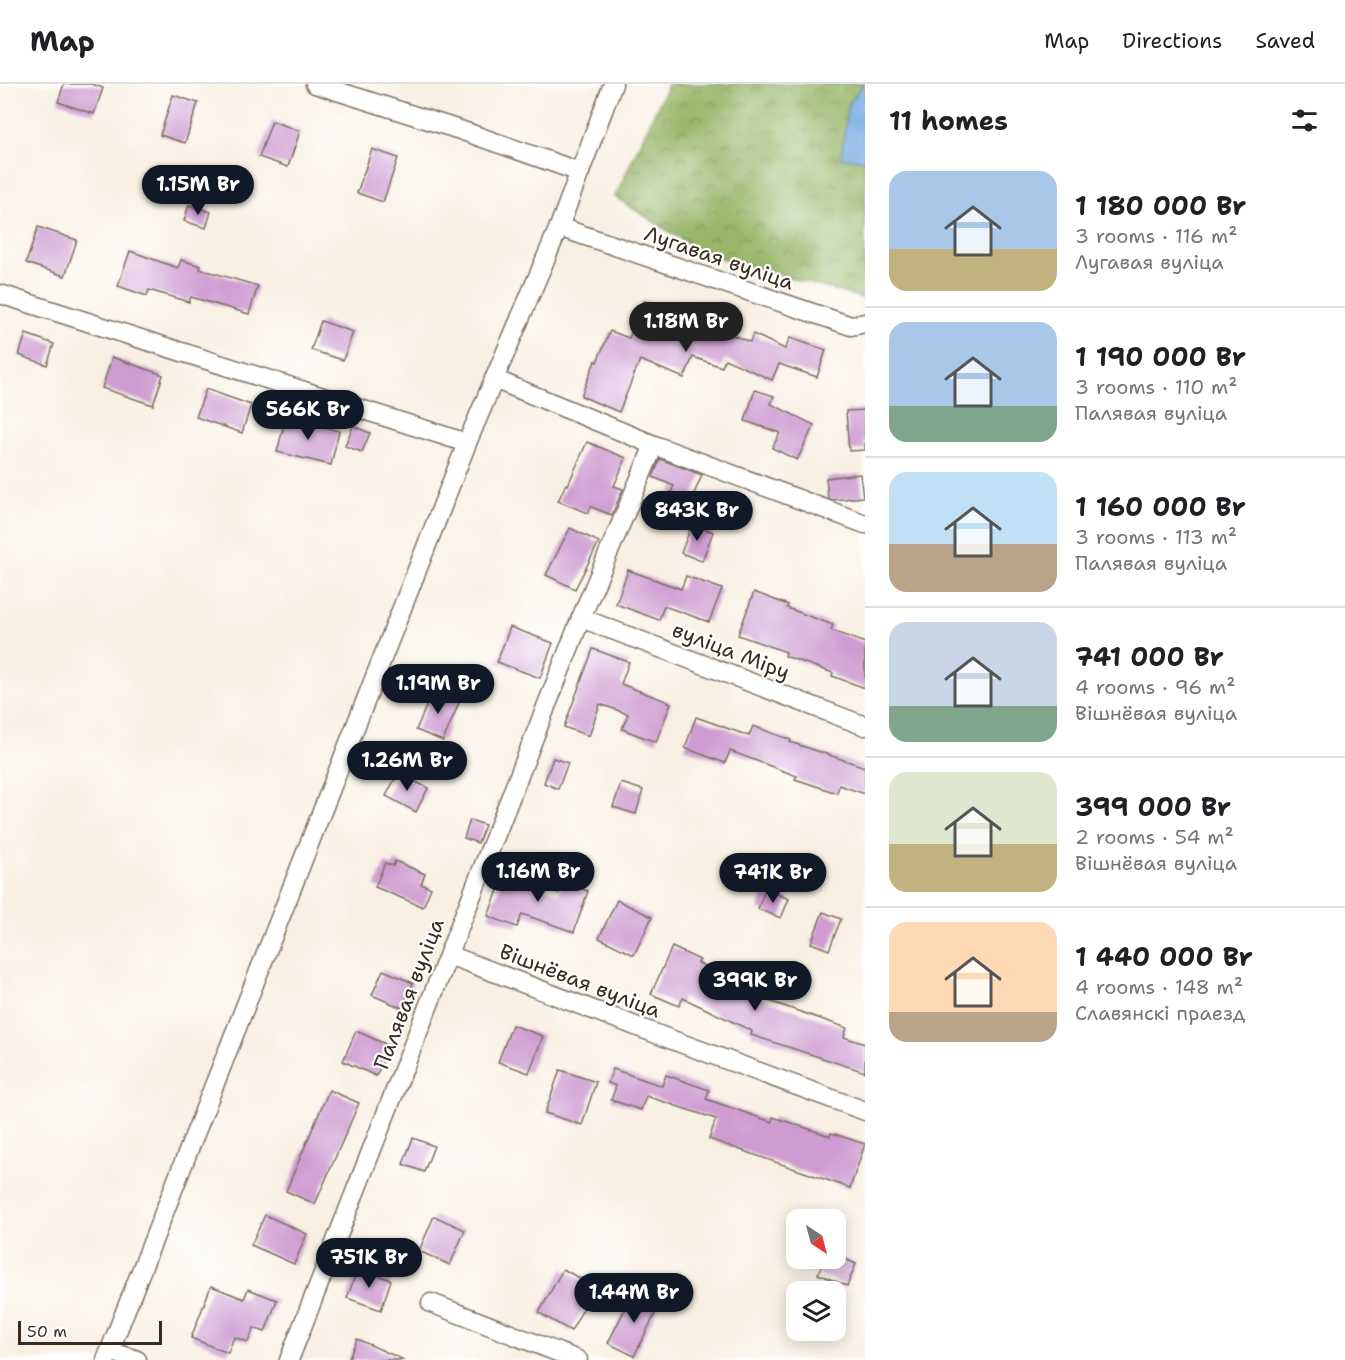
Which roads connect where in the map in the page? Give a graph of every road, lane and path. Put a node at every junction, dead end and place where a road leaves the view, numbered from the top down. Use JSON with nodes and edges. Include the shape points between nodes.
{"nodes":[{"id":1,"x":315,"y":84,"type":"edge"},
{"id":2,"x":613,"y":84,"type":"edge"},
{"id":3,"x":580,"y":172,"type":"junction"},
{"id":4,"x":559,"y":227,"type":"junction"},
{"id":5,"x":0,"y":294,"type":"edge"},
{"id":6,"x":865,"y":323,"type":"edge"},
{"id":7,"x":494,"y":379,"type":"junction"},
{"id":8,"x":467,"y":443,"type":"junction"},
{"id":9,"x":654,"y":445,"type":"junction"},
{"id":10,"x":865,"y":524,"type":"edge"},
{"id":11,"x":581,"y":618,"type":"junction"},
{"id":12,"x":865,"y":726,"type":"edge"},
{"id":13,"x":449,"y":955,"type":"junction"},
{"id":14,"x":865,"y":1111,"type":"edge"},
{"id":15,"x":432,"y":1303,"type":"dead end"},
{"id":16,"x":108,"y":1356,"type":"edge"},
{"id":17,"x":137,"y":1360,"type":"edge"},
{"id":18,"x":289,"y":1360,"type":"edge"},
{"id":19,"x":578,"y":1360,"type":"edge"}],
"edges":[{"from":1,"to":3,"type":"street"},
{"from":2,"to":3,"type":"street"},
{"from":3,"to":4,"type":"street"},
{"from":4,"to":6,"type":"street","name":"Лугавая вуліца","via":[[851,326]]},
{"from":4,"to":7,"type":"street"},
{"from":5,"to":8,"type":"street"},
{"from":7,"to":8,"type":"street"},
{"from":7,"to":9,"type":"street"},
{"from":8,"to":16,"type":"street"},
{"from":9,"to":10,"type":"street"},
{"from":9,"to":11,"type":"street","name":"Палявая вуліца"},
{"from":11,"to":12,"type":"street","name":"вуліца Міру"},
{"from":11,"to":13,"type":"street","name":"Палявая вуліца"},
{"from":13,"to":14,"type":"street","name":"Вішнёвая вуліца"},
{"from":13,"to":18,"type":"street","name":"Палявая вуліца"},
{"from":15,"to":19,"type":"street"},
{"from":16,"to":17,"type":"street"}]}
